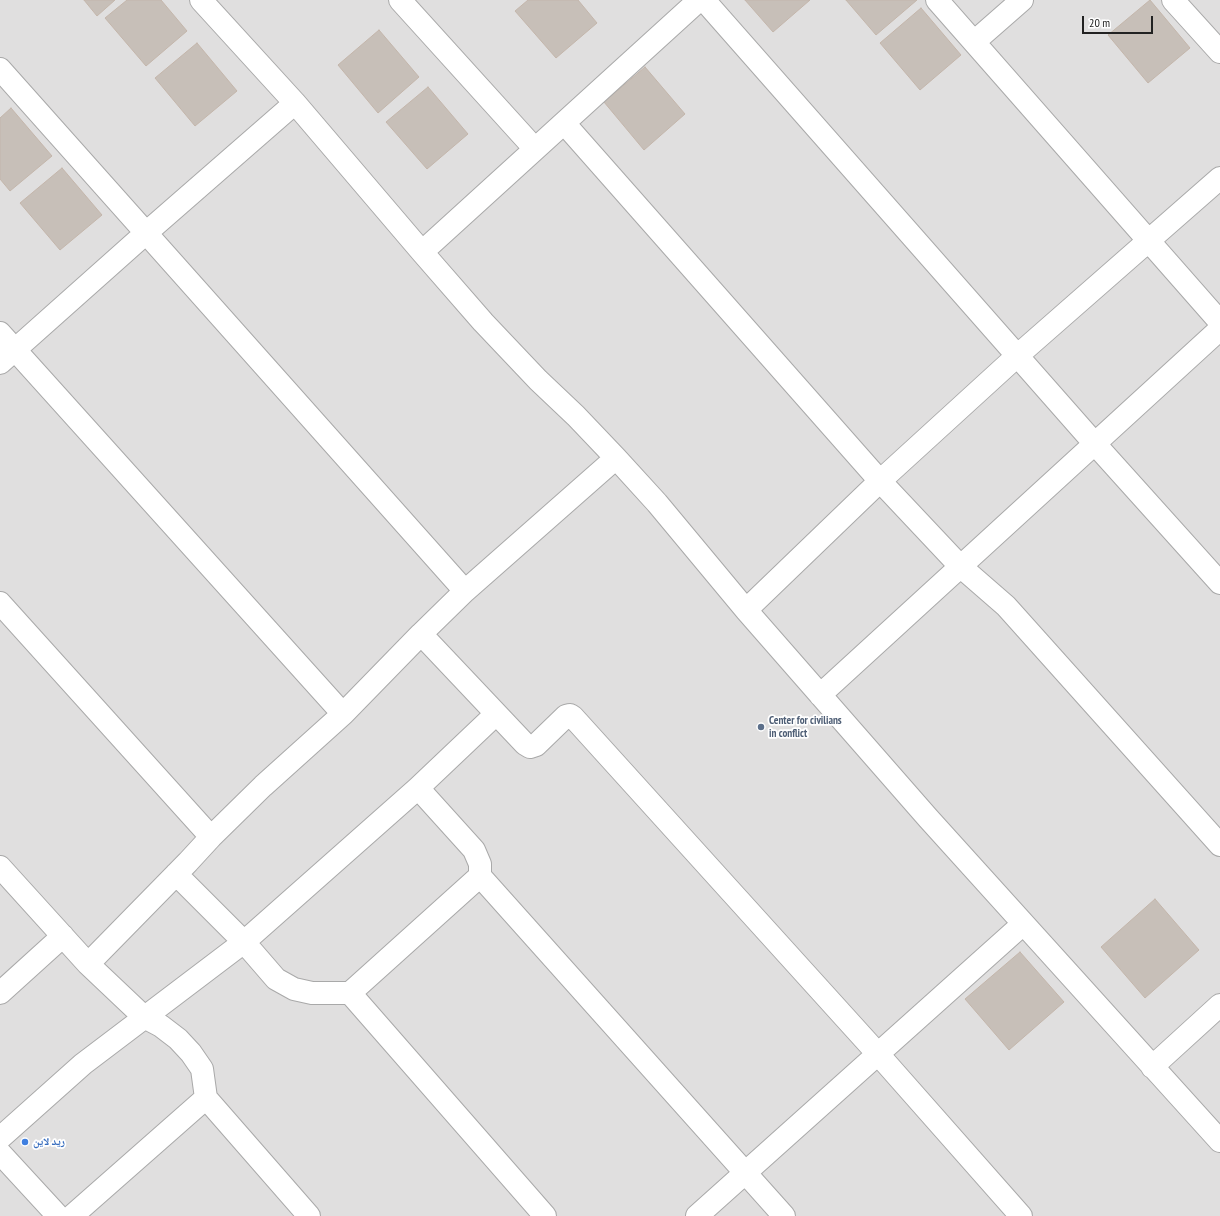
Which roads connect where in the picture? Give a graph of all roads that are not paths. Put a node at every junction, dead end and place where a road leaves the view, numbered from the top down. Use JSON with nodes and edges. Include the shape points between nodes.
{"nodes":[{"id":1,"x":201,"y":0,"type":"edge"},
{"id":2,"x":400,"y":0,"type":"edge"},
{"id":3,"x":700,"y":0,"type":"edge"},
{"id":4,"x":704,"y":0,"type":"edge"},
{"id":5,"x":937,"y":0,"type":"edge"},
{"id":6,"x":1022,"y":0,"type":"edge"},
{"id":7,"x":1173,"y":0,"type":"edge"},
{"id":8,"x":974,"y":42,"type":"junction"},
{"id":9,"x":1220,"y":52,"type":"edge"},
{"id":10,"x":0,"y":69,"type":"edge"},
{"id":11,"x":295,"y":102,"type":"junction"},
{"id":12,"x":564,"y":123,"type":"junction"},
{"id":13,"x":535,"y":149,"type":"junction"},
{"id":14,"x":1220,"y":178,"type":"edge"},
{"id":15,"x":146,"y":233,"type":"junction"},
{"id":16,"x":1148,"y":241,"type":"junction"},
{"id":17,"x":422,"y":252,"type":"junction"},
{"id":18,"x":1220,"y":322,"type":"edge"},
{"id":19,"x":1220,"y":329,"type":"edge"},
{"id":20,"x":0,"y":333,"type":"edge"},
{"id":21,"x":7,"y":356,"type":"edge"},
{"id":22,"x":1017,"y":356,"type":"junction"},
{"id":23,"x":1095,"y":444,"type":"junction"},
{"id":24,"x":616,"y":458,"type":"junction"},
{"id":25,"x":880,"y":481,"type":"junction"},
{"id":26,"x":960,"y":566,"type":"junction"},
{"id":27,"x":1220,"y":583,"type":"edge"},
{"id":28,"x":465,"y":591,"type":"junction"},
{"id":29,"x":0,"y":603,"type":"edge"},
{"id":30,"x":746,"y":610,"type":"junction"},
{"id":31,"x":421,"y":634,"type":"junction"},
{"id":32,"x":820,"y":695,"type":"junction"},
{"id":33,"x":343,"y":714,"type":"junction"},
{"id":34,"x":496,"y":714,"type":"junction"},
{"id":35,"x":418,"y":788,"type":"junction"},
{"id":36,"x":211,"y":837,"type":"junction"},
{"id":37,"x":1220,"y":845,"type":"edge"},
{"id":38,"x":0,"y":867,"type":"edge"},
{"id":39,"x":176,"y":874,"type":"junction"},
{"id":40,"x":480,"y":876,"type":"junction"},
{"id":41,"x":1023,"y":924,"type":"junction"},
{"id":42,"x":63,"y":936,"type":"junction"},
{"id":43,"x":244,"y":942,"type":"junction"},
{"id":44,"x":88,"y":964,"type":"junction"},
{"id":45,"x":0,"y":993,"type":"edge"},
{"id":46,"x":350,"y":993,"type":"junction"},
{"id":47,"x":1220,"y":1005,"type":"edge"},
{"id":48,"x":144,"y":1017,"type":"junction"},
{"id":49,"x":878,"y":1054,"type":"junction"},
{"id":50,"x":1152,"y":1067,"type":"junction"},
{"id":51,"x":206,"y":1098,"type":"junction"},
{"id":52,"x":0,"y":1138,"type":"edge"},
{"id":53,"x":1220,"y":1141,"type":"edge"},
{"id":54,"x":0,"y":1153,"type":"edge"},
{"id":55,"x":746,"y":1172,"type":"junction"},
{"id":56,"x":58,"y":1216,"type":"edge"},
{"id":57,"x":72,"y":1216,"type":"edge"},
{"id":58,"x":309,"y":1216,"type":"edge"},
{"id":59,"x":545,"y":1216,"type":"edge"},
{"id":60,"x":697,"y":1216,"type":"edge"},
{"id":61,"x":784,"y":1216,"type":"edge"},
{"id":62,"x":1021,"y":1216,"type":"edge"}],
"edges":[{"from":1,"to":11,"type":"street"},
{"from":2,"to":13,"type":"street"},
{"from":3,"to":12,"type":"street"},
{"from":4,"to":22,"type":"street"},
{"from":5,"to":8,"type":"street"},
{"from":6,"to":8,"type":"street"},
{"from":7,"to":9,"type":"street"},
{"from":8,"to":16,"type":"street"},
{"from":10,"to":15,"type":"street"},
{"from":11,"to":15,"type":"street"},
{"from":11,"to":17,"type":"street"},
{"from":12,"to":13,"type":"street"},
{"from":12,"to":25,"type":"street"},
{"from":13,"to":17,"type":"street"},
{"from":14,"to":16,"type":"street"},
{"from":15,"to":21,"type":"street"},
{"from":15,"to":28,"type":"street"},
{"from":16,"to":18,"type":"street"},
{"from":16,"to":22,"type":"street"},
{"from":17,"to":24,"type":"street","via":[[483,322]]},
{"from":19,"to":23,"type":"street"},
{"from":20,"to":21,"type":"street"},
{"from":21,"to":33,"type":"street"},
{"from":22,"to":23,"type":"street"},
{"from":22,"to":25,"type":"street"},
{"from":23,"to":26,"type":"street"},
{"from":23,"to":27,"type":"street"},
{"from":24,"to":28,"type":"street"},
{"from":24,"to":30,"type":"street"},
{"from":25,"to":26,"type":"street"},
{"from":25,"to":30,"type":"street"},
{"from":26,"to":32,"type":"street"},
{"from":26,"to":37,"type":"street","via":[[1006,606]]},
{"from":28,"to":31,"type":"street"},
{"from":29,"to":36,"type":"street"},
{"from":30,"to":32,"type":"street"},
{"from":31,"to":33,"type":"street"},
{"from":31,"to":34,"type":"street"},
{"from":32,"to":41,"type":"street"},
{"from":33,"to":36,"type":"street"},
{"from":34,"to":35,"type":"street"},
{"from":34,"to":49,"type":"street","via":[[530,747],[536,745],[566,716],[573,717]]},
{"from":35,"to":40,"type":"street","via":[[474,850],[480,864]]},
{"from":35,"to":43,"type":"street"},
{"from":36,"to":39,"type":"street"},
{"from":38,"to":42,"type":"street"},
{"from":39,"to":43,"type":"street"},
{"from":39,"to":44,"type":"street"},
{"from":40,"to":46,"type":"street"},
{"from":40,"to":55,"type":"street"},
{"from":41,"to":49,"type":"street"},
{"from":41,"to":50,"type":"street"},
{"from":42,"to":44,"type":"street"},
{"from":42,"to":45,"type":"street"},
{"from":43,"to":46,"type":"street","via":[[276,979],[294,989],[312,993]]},
{"from":43,"to":48,"type":"street"},
{"from":44,"to":48,"type":"street"},
{"from":46,"to":59,"type":"street"},
{"from":47,"to":50,"type":"street"},
{"from":48,"to":51,"type":"street","via":[[162,1026],[191,1053],[202,1069]]},
{"from":48,"to":52,"type":"street","via":[[83,1064]]},
{"from":49,"to":55,"type":"street"},
{"from":49,"to":62,"type":"street"},
{"from":50,"to":53,"type":"street"},
{"from":51,"to":57,"type":"street"},
{"from":51,"to":58,"type":"street"},
{"from":54,"to":56,"type":"street"},
{"from":55,"to":60,"type":"street"},
{"from":55,"to":61,"type":"street"}]}
